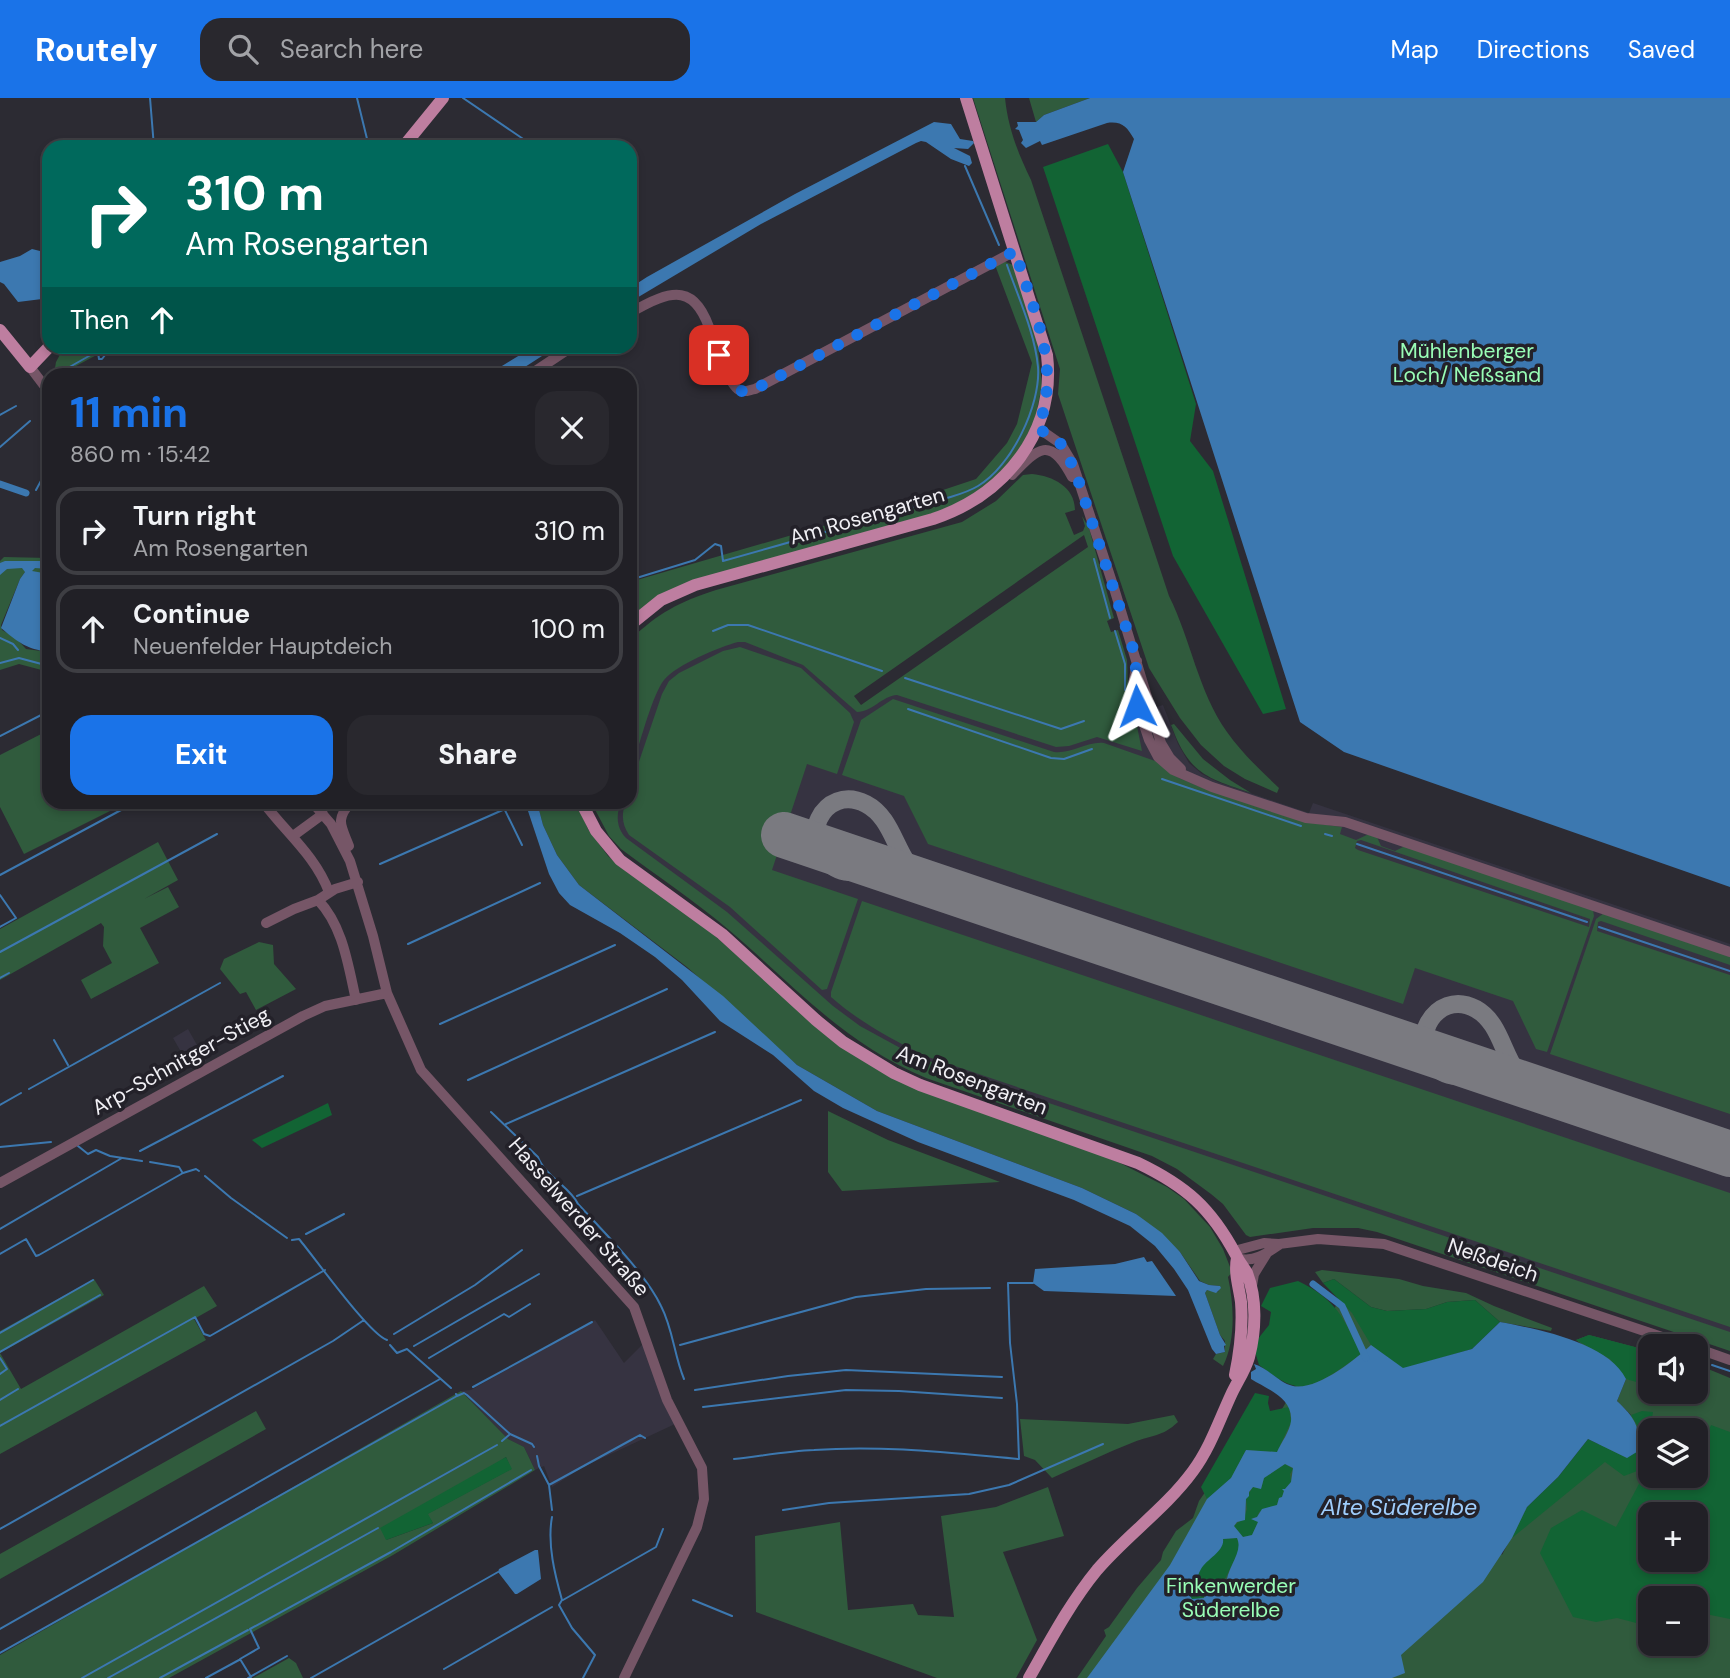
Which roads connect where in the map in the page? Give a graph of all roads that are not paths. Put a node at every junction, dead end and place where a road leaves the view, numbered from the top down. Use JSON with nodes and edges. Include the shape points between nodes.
{"nodes":[{"id":1,"x":443,"y":98,"type":"edge"},
{"id":2,"x":966,"y":98,"type":"edge"},
{"id":3,"x":409,"y":140,"type":"edge"},
{"id":4,"x":1015,"y":251,"type":"junction"},
{"id":5,"x":637,"y":309,"type":"edge"},
{"id":6,"x":0,"y":331,"type":"edge"},
{"id":7,"x":42,"y":354,"type":"edge"},
{"id":8,"x":561,"y":354,"type":"edge"},
{"id":9,"x":30,"y":367,"type":"junction"},
{"id":10,"x":540,"y":368,"type":"edge"},
{"id":11,"x":42,"y":383,"type":"edge"},
{"id":12,"x":1038,"y":428,"type":"junction"},
{"id":13,"x":999,"y":483,"type":"junction"},
{"id":14,"x":1086,"y":505,"type":"junction"},
{"id":15,"x":637,"y":619,"type":"edge"},
{"id":16,"x":1137,"y":661,"type":"junction"},
{"id":17,"x":1196,"y":780,"type":"junction"},
{"id":18,"x":269,"y":809,"type":"edge"},
{"id":19,"x":318,"y":809,"type":"edge"},
{"id":20,"x":345,"y":809,"type":"edge"},
{"id":21,"x":585,"y":809,"type":"edge"},
{"id":22,"x":323,"y":814,"type":"junction"},
{"id":23,"x":293,"y":835,"type":"junction"},
{"id":24,"x":350,"y":861,"type":"junction"},
{"id":25,"x":358,"y":882,"type":"junction"},
{"id":26,"x":329,"y":892,"type":"junction"},
{"id":27,"x":318,"y":900,"type":"junction"},
{"id":28,"x":266,"y":923,"type":"dead end"},
{"id":29,"x":1730,"y":952,"type":"edge"},
{"id":30,"x":387,"y":993,"type":"junction"},
{"id":31,"x":356,"y":1000,"type":"junction"},
{"id":32,"x":0,"y":1182,"type":"edge"},
{"id":33,"x":1279,"y":1244,"type":"junction"},
{"id":34,"x":1267,"y":1253,"type":"junction"},
{"id":35,"x":1235,"y":1255,"type":"junction"},
{"id":36,"x":1252,"y":1290,"type":"junction"},
{"id":37,"x":1653,"y":1334,"type":"edge"},
{"id":38,"x":1708,"y":1352,"type":"edge"},
{"id":39,"x":1730,"y":1360,"type":"edge"},
{"id":40,"x":1232,"y":1392,"type":"junction"},
{"id":41,"x":1032,"y":1674,"type":"edge"},
{"id":42,"x":624,"y":1678,"type":"edge"}],
"edges":[{"from":1,"to":3,"type":"main road"},
{"from":2,"to":4,"type":"main road","name":"Am Rosengarten"},
{"from":4,"to":5,"type":"street","via":[[745,392],[734,385],[708,321],[692,300],[677,295],[661,297]]},
{"from":4,"to":12,"type":"main road","name":"Am Rosengarten","via":[[1047,355],[1049,377]]},
{"from":6,"to":9,"type":"main road"},
{"from":7,"to":9,"type":"main road"},
{"from":8,"to":10,"type":"street"},
{"from":9,"to":11,"type":"street"},
{"from":12,"to":13,"type":"main road","name":"Am Rosengarten"},
{"from":12,"to":14,"type":"street","via":[[1066,450]]},
{"from":13,"to":14,"type":"street","via":[[1035,452],[1050,451],[1061,457]]},
{"from":13,"to":15,"type":"main road","name":"Am Rosengarten","via":[[948,514],[684,589]]},
{"from":14,"to":16,"type":"street"},
{"from":16,"to":17,"type":"street","via":[[1167,744]]},
{"from":16,"to":17,"type":"street","via":[[1135,698],[1149,740],[1158,757]]},
{"from":17,"to":29,"type":"street","via":[[1306,818],[1354,825]]},
{"from":18,"to":23,"type":"street"},
{"from":19,"to":22,"type":"street","name":"Hasselwerder Straße"},
{"from":20,"to":24,"type":"street","via":[[340,820]]},
{"from":21,"to":35,"type":"main road","name":"Am Rosengarten","via":[[620,860],[722,934],[843,1042],[919,1085],[1160,1174],[1206,1209]]},
{"from":22,"to":23,"type":"street"},
{"from":22,"to":24,"type":"street","name":"Hasselwerder Straße"},
{"from":23,"to":26,"type":"street","via":[[314,861]]},
{"from":24,"to":25,"type":"street","name":"Hasselwerder Straße"},
{"from":25,"to":26,"type":"street"},
{"from":25,"to":30,"type":"street","name":"Hasselwerder Straße"},
{"from":26,"to":27,"type":"street"},
{"from":27,"to":28,"type":"street"},
{"from":27,"to":31,"type":"street","via":[[340,935]]},
{"from":30,"to":31,"type":"street","name":"Arp-Schnitger-Stieg"},
{"from":30,"to":42,"type":"street","name":"Hasselwerder Straße","via":[[421,1070],[635,1307],[667,1400],[702,1468],[704,1499],[696,1527]]},
{"from":31,"to":32,"type":"street","name":"Arp-Schnitger-Stieg","via":[[303,1016]]},
{"from":33,"to":34,"type":"street"},
{"from":33,"to":35,"type":"street","name":"Neßdeich","via":[[1264,1243]]},
{"from":33,"to":37,"type":"street","name":"Neßdeich","via":[[1334,1239],[1391,1246]]},
{"from":34,"to":35,"type":"street","via":[[1250,1260]]},
{"from":34,"to":36,"type":"street","via":[[1254,1274]]},
{"from":35,"to":36,"type":"main road","name":"Am Rosengarten"},
{"from":35,"to":40,"type":"main road","via":[[1242,1331]]},
{"from":36,"to":40,"type":"main road","via":[[1251,1347]]},
{"from":38,"to":39,"type":"street"},
{"from":40,"to":41,"type":"main road","via":[[1193,1471],[1097,1571]]}]}
